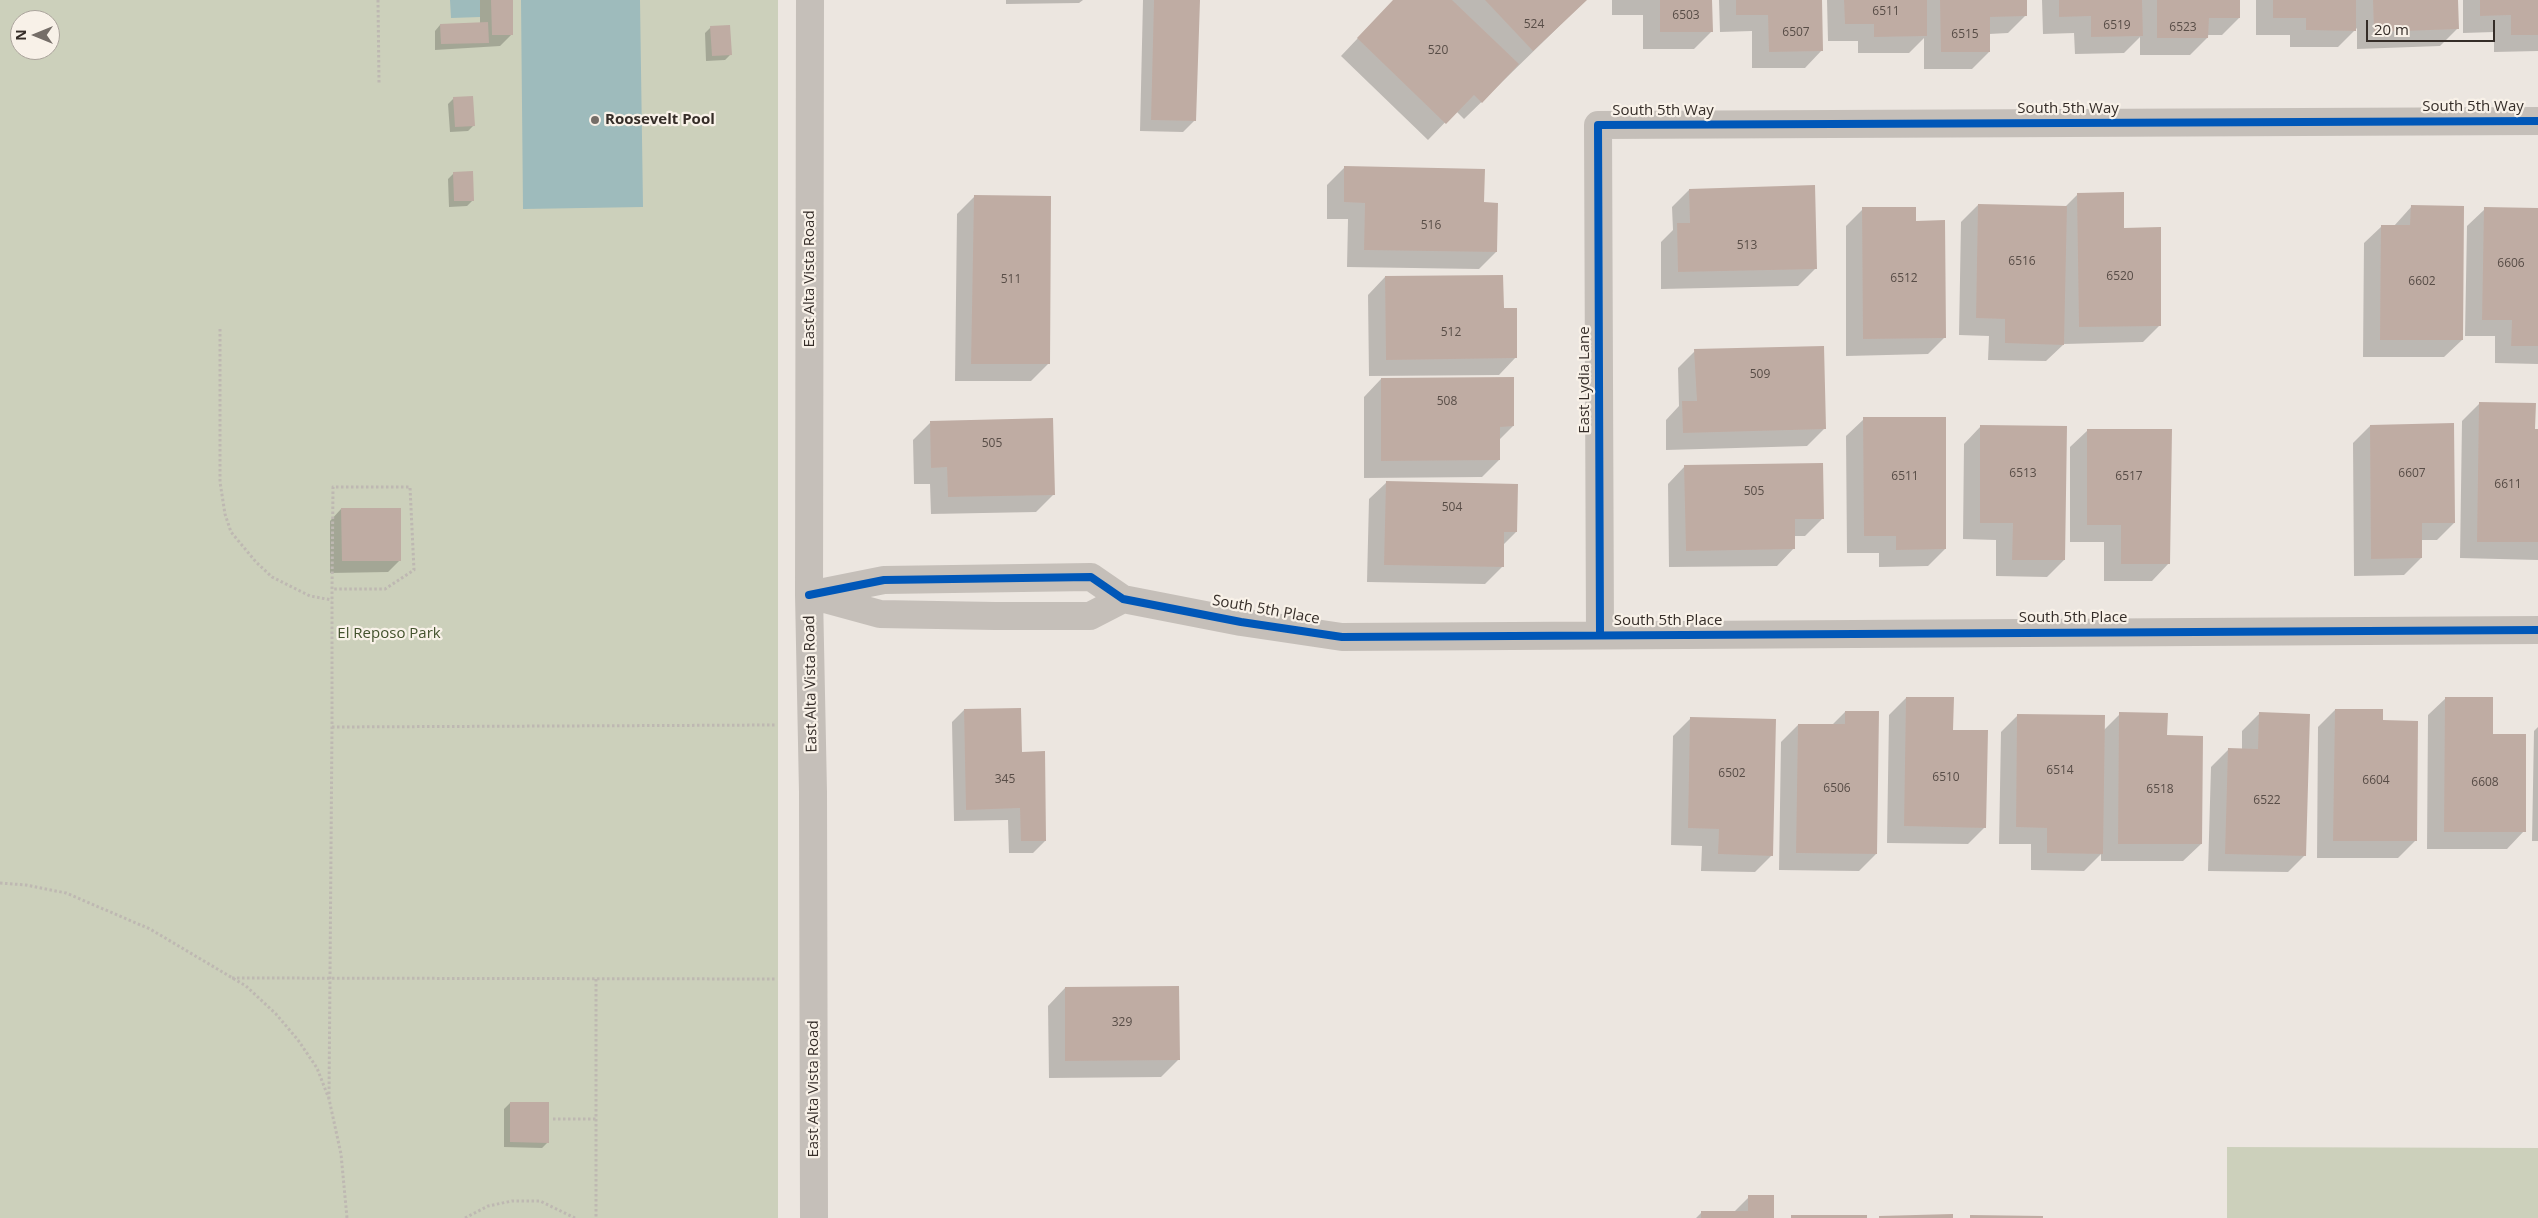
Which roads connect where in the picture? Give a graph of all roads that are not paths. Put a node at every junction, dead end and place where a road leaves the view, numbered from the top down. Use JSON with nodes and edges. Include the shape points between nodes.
{"nodes":[{"id":1,"x":810,"y":0,"type":"edge"},
{"id":2,"x":2538,"y":121,"type":"edge"},
{"id":3,"x":1598,"y":125,"type":"joint"},
{"id":4,"x":996,"y":579,"type":"junction"},
{"id":5,"x":809,"y":595,"type":"junction"},
{"id":6,"x":1123,"y":599,"type":"junction"},
{"id":7,"x":995,"y":616,"type":"junction"},
{"id":8,"x":2538,"y":630,"type":"edge"},
{"id":9,"x":1600,"y":635,"type":"junction"},
{"id":10,"x":814,"y":1218,"type":"edge"}],
"edges":[{"from":1,"to":5,"type":"street","name":"East Alta Vista Road"},
{"from":2,"to":3,"type":"street","name":"South 5th Way"},
{"from":3,"to":9,"type":"street","name":"East Lydia Lane"},
{"from":4,"to":5,"type":"street","name":"South 5th Place","via":[[884,580]]},
{"from":4,"to":6,"type":"street","name":"South 5th Place","via":[[1091,578]]},
{"from":4,"to":7,"type":"street"},
{"from":5,"to":7,"type":"street","via":[[880,614]]},
{"from":5,"to":10,"type":"street","name":"East Alta Vista Road"},
{"from":6,"to":7,"type":"street","via":[[1090,616]]},
{"from":6,"to":9,"type":"street","name":"South 5th Place","via":[[1342,637]]},
{"from":8,"to":9,"type":"street","name":"South 5th Place"}]}
